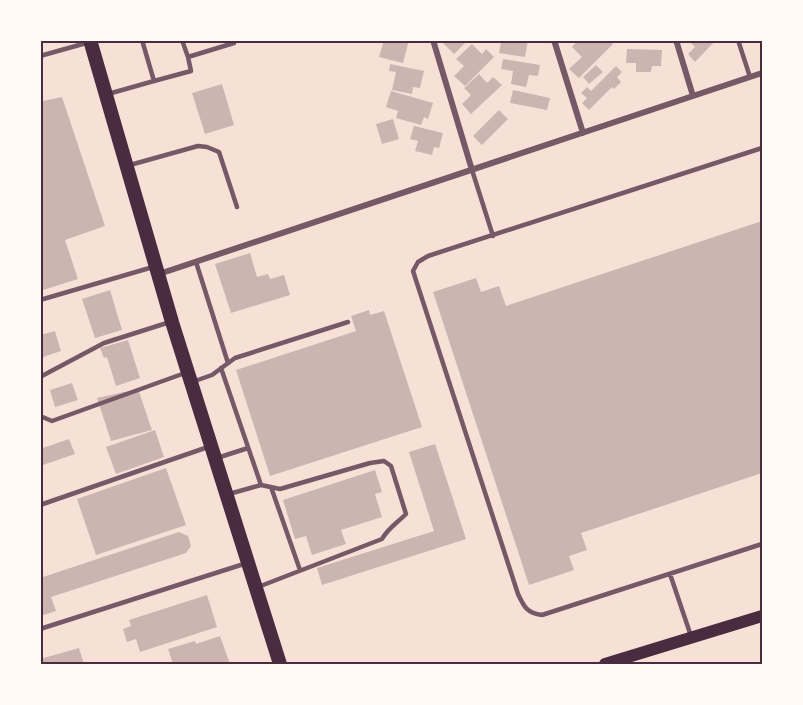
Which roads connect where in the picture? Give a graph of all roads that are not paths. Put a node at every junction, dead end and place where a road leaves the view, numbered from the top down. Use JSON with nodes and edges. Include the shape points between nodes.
{"nodes":[{"id":1,"x":142,"y":40,"type":"edge"},
{"id":2,"x":182,"y":40,"type":"edge"},
{"id":3,"x":233,"y":40,"type":"edge"},
{"id":4,"x":432,"y":40,"type":"edge"},
{"id":5,"x":554,"y":40,"type":"edge"},
{"id":6,"x":676,"y":40,"type":"edge"},
{"id":7,"x":738,"y":40,"type":"edge"},
{"id":8,"x":91,"y":41,"type":"edge"},
{"id":9,"x":40,"y":56,"type":"edge"},
{"id":10,"x":188,"y":57,"type":"junction"},
{"id":11,"x":762,"y":73,"type":"edge"},
{"id":12,"x":750,"y":77,"type":"junction"},
{"id":13,"x":154,"y":81,"type":"junction"},
{"id":14,"x":106,"y":94,"type":"junction"},
{"id":15,"x":693,"y":96,"type":"junction"},
{"id":16,"x":583,"y":133,"type":"junction"},
{"id":17,"x":762,"y":147,"type":"edge"},
{"id":18,"x":127,"y":166,"type":"junction"},
{"id":19,"x":472,"y":170,"type":"junction"},
{"id":20,"x":237,"y":207,"type":"dead end"},
{"id":21,"x":493,"y":236,"type":"junction"},
{"id":22,"x":196,"y":262,"type":"junction"},
{"id":23,"x":157,"y":270,"type":"junction"},
{"id":24,"x":40,"y":300,"type":"edge"},
{"id":25,"x":172,"y":322,"type":"junction"},
{"id":26,"x":348,"y":322,"type":"dead end"},
{"id":27,"x":228,"y":363,"type":"junction"},
{"id":28,"x":221,"y":368,"type":"junction"},
{"id":29,"x":40,"y":377,"type":"edge"},
{"id":30,"x":190,"y":377,"type":"junction"},
{"id":31,"x":40,"y":416,"type":"edge"},
{"id":32,"x":248,"y":448,"type":"junction"},
{"id":33,"x":213,"y":452,"type":"junction"},
{"id":34,"x":261,"y":485,"type":"junction"},
{"id":35,"x":271,"y":487,"type":"junction"},
{"id":36,"x":227,"y":495,"type":"junction"},
{"id":37,"x":40,"y":505,"type":"edge"},
{"id":38,"x":762,"y":544,"type":"edge"},
{"id":39,"x":247,"y":563,"type":"junction"},
{"id":40,"x":300,"y":570,"type":"junction"},
{"id":41,"x":670,"y":574,"type":"junction"},
{"id":42,"x":256,"y":588,"type":"junction"},
{"id":43,"x":762,"y":616,"type":"edge"},
{"id":44,"x":40,"y":629,"type":"edge"},
{"id":45,"x":691,"y":638,"type":"junction"},
{"id":46,"x":280,"y":664,"type":"edge"},
{"id":47,"x":605,"y":664,"type":"edge"}],
"edges":[{"from":1,"to":13,"type":"lane"},
{"from":2,"to":10,"type":"lane"},
{"from":3,"to":10,"type":"lane","via":[[234,43]]},
{"from":4,"to":19,"type":"street"},
{"from":5,"to":16,"type":"street"},
{"from":6,"to":15,"type":"street"},
{"from":7,"to":12,"type":"lane"},
{"from":8,"to":9,"type":"lane"},
{"from":8,"to":14,"type":"main road"},
{"from":10,"to":13,"type":"lane","via":[[191,71]]},
{"from":11,"to":12,"type":"street"},
{"from":12,"to":15,"type":"street"},
{"from":13,"to":14,"type":"lane"},
{"from":14,"to":18,"type":"main road"},
{"from":15,"to":16,"type":"street"},
{"from":16,"to":19,"type":"street"},
{"from":17,"to":21,"type":"lane"},
{"from":18,"to":20,"type":"lane","via":[[207,147],[219,152]]},
{"from":18,"to":23,"type":"main road"},
{"from":19,"to":21,"type":"lane"},
{"from":19,"to":22,"type":"street"},
{"from":21,"to":41,"type":"lane","via":[[428,256],[413,271],[524,607],[542,615]]},
{"from":22,"to":23,"type":"street"},
{"from":22,"to":27,"type":"lane"},
{"from":23,"to":24,"type":"lane"},
{"from":23,"to":25,"type":"main road"},
{"from":25,"to":29,"type":"lane","via":[[104,343]]},
{"from":25,"to":30,"type":"main road"},
{"from":26,"to":27,"type":"lane"},
{"from":27,"to":28,"type":"lane"},
{"from":28,"to":30,"type":"lane","via":[[212,375]]},
{"from":28,"to":32,"type":"lane"},
{"from":30,"to":31,"type":"lane","via":[[52,421]]},
{"from":30,"to":33,"type":"main road"},
{"from":32,"to":33,"type":"lane"},
{"from":32,"to":34,"type":"lane"},
{"from":33,"to":36,"type":"main road"},
{"from":33,"to":37,"type":"lane"},
{"from":34,"to":35,"type":"lane"},
{"from":34,"to":36,"type":"lane"},
{"from":35,"to":40,"type":"lane"},
{"from":35,"to":40,"type":"lane","via":[[280,489],[370,463],[384,461],[391,466],[406,514],[387,529],[382,539]]},
{"from":36,"to":39,"type":"main road"},
{"from":38,"to":41,"type":"lane"},
{"from":39,"to":42,"type":"main road"},
{"from":39,"to":44,"type":"lane"},
{"from":40,"to":42,"type":"lane"},
{"from":41,"to":45,"type":"lane"},
{"from":42,"to":46,"type":"main road"},
{"from":43,"to":45,"type":"main road"},
{"from":45,"to":47,"type":"main road"}]}
